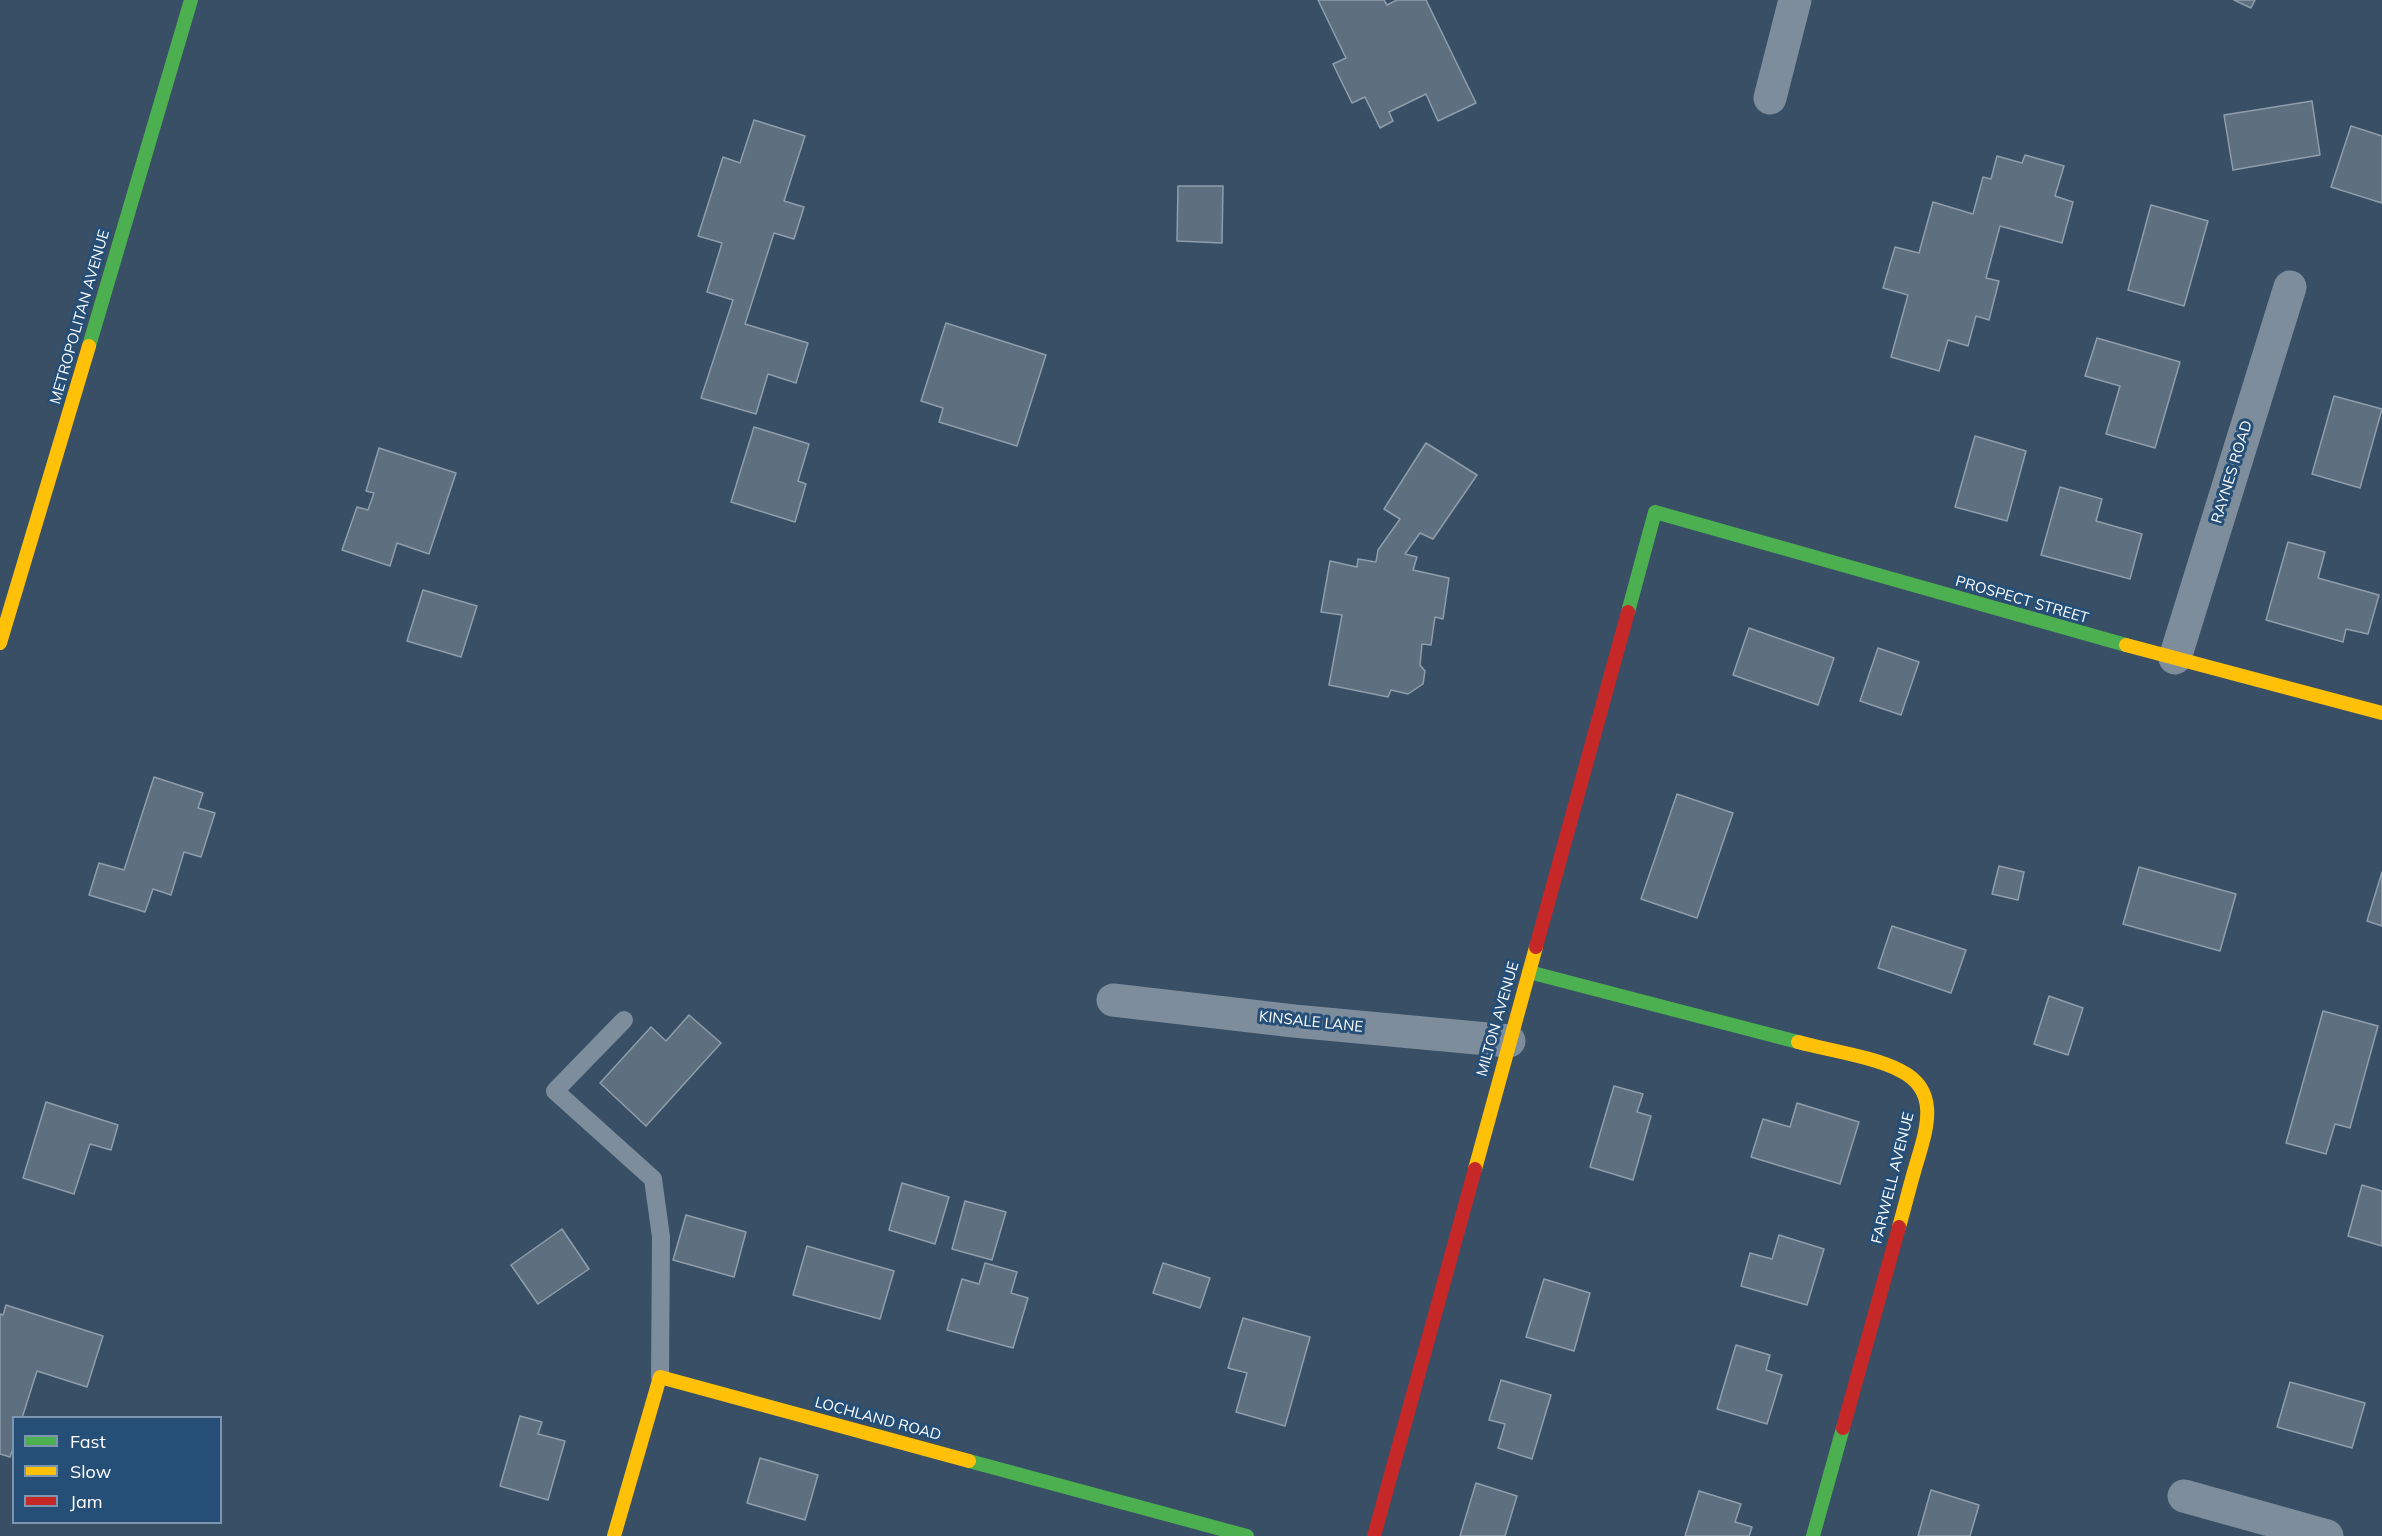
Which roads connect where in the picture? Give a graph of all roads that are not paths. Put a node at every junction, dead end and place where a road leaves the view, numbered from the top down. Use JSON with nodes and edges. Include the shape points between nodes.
{"nodes":[{"id":1,"x":191,"y":0,"type":"edge"},
{"id":2,"x":1795,"y":0,"type":"edge"},
{"id":3,"x":1770,"y":98,"type":"dead end"},
{"id":4,"x":2290,"y":286,"type":"dead end"},
{"id":5,"x":1655,"y":512,"type":"joint"},
{"id":6,"x":0,"y":643,"type":"edge"},
{"id":7,"x":2175,"y":658,"type":"junction"},
{"id":8,"x":2382,"y":713,"type":"edge"},
{"id":9,"x":1529,"y":972,"type":"junction"},
{"id":10,"x":1113,"y":1000,"type":"dead end"},
{"id":11,"x":624,"y":1020,"type":"dead end"},
{"id":12,"x":1509,"y":1041,"type":"junction"},
{"id":13,"x":660,"y":1377,"type":"junction"},
{"id":14,"x":2184,"y":1496,"type":"dead end"},
{"id":15,"x":614,"y":1536,"type":"edge"},
{"id":16,"x":1247,"y":1536,"type":"edge"},
{"id":17,"x":1374,"y":1536,"type":"edge"},
{"id":18,"x":1813,"y":1536,"type":"edge"},
{"id":19,"x":2327,"y":1536,"type":"edge"}],
"edges":[{"from":1,"to":6,"type":"street","name":"METROPOLITAN AVENUE"},
{"from":2,"to":3,"type":"street"},
{"from":4,"to":7,"type":"street","name":"RAYNES ROAD"},
{"from":5,"to":7,"type":"street","name":"PROSPECT STREET"},
{"from":5,"to":9,"type":"street","name":"MILTON AVENUE"},
{"from":7,"to":8,"type":"street","name":"PROSPECT STREET"},
{"from":9,"to":12,"type":"street","name":"MILTON AVENUE"},
{"from":9,"to":18,"type":"street","name":"FARWELL AVENUE","via":[[1890,1066],[1903,1071],[1925,1093],[1928,1122]]},
{"from":10,"to":12,"type":"street","name":"KINSALE LANE"},
{"from":11,"to":13,"type":"lane","via":[[555,1091],[653,1179],[661,1237]]},
{"from":12,"to":17,"type":"street","name":"MILTON AVENUE"},
{"from":13,"to":15,"type":"street"},
{"from":13,"to":16,"type":"street","name":"LOCHLAND ROAD"},
{"from":14,"to":19,"type":"street"}]}
